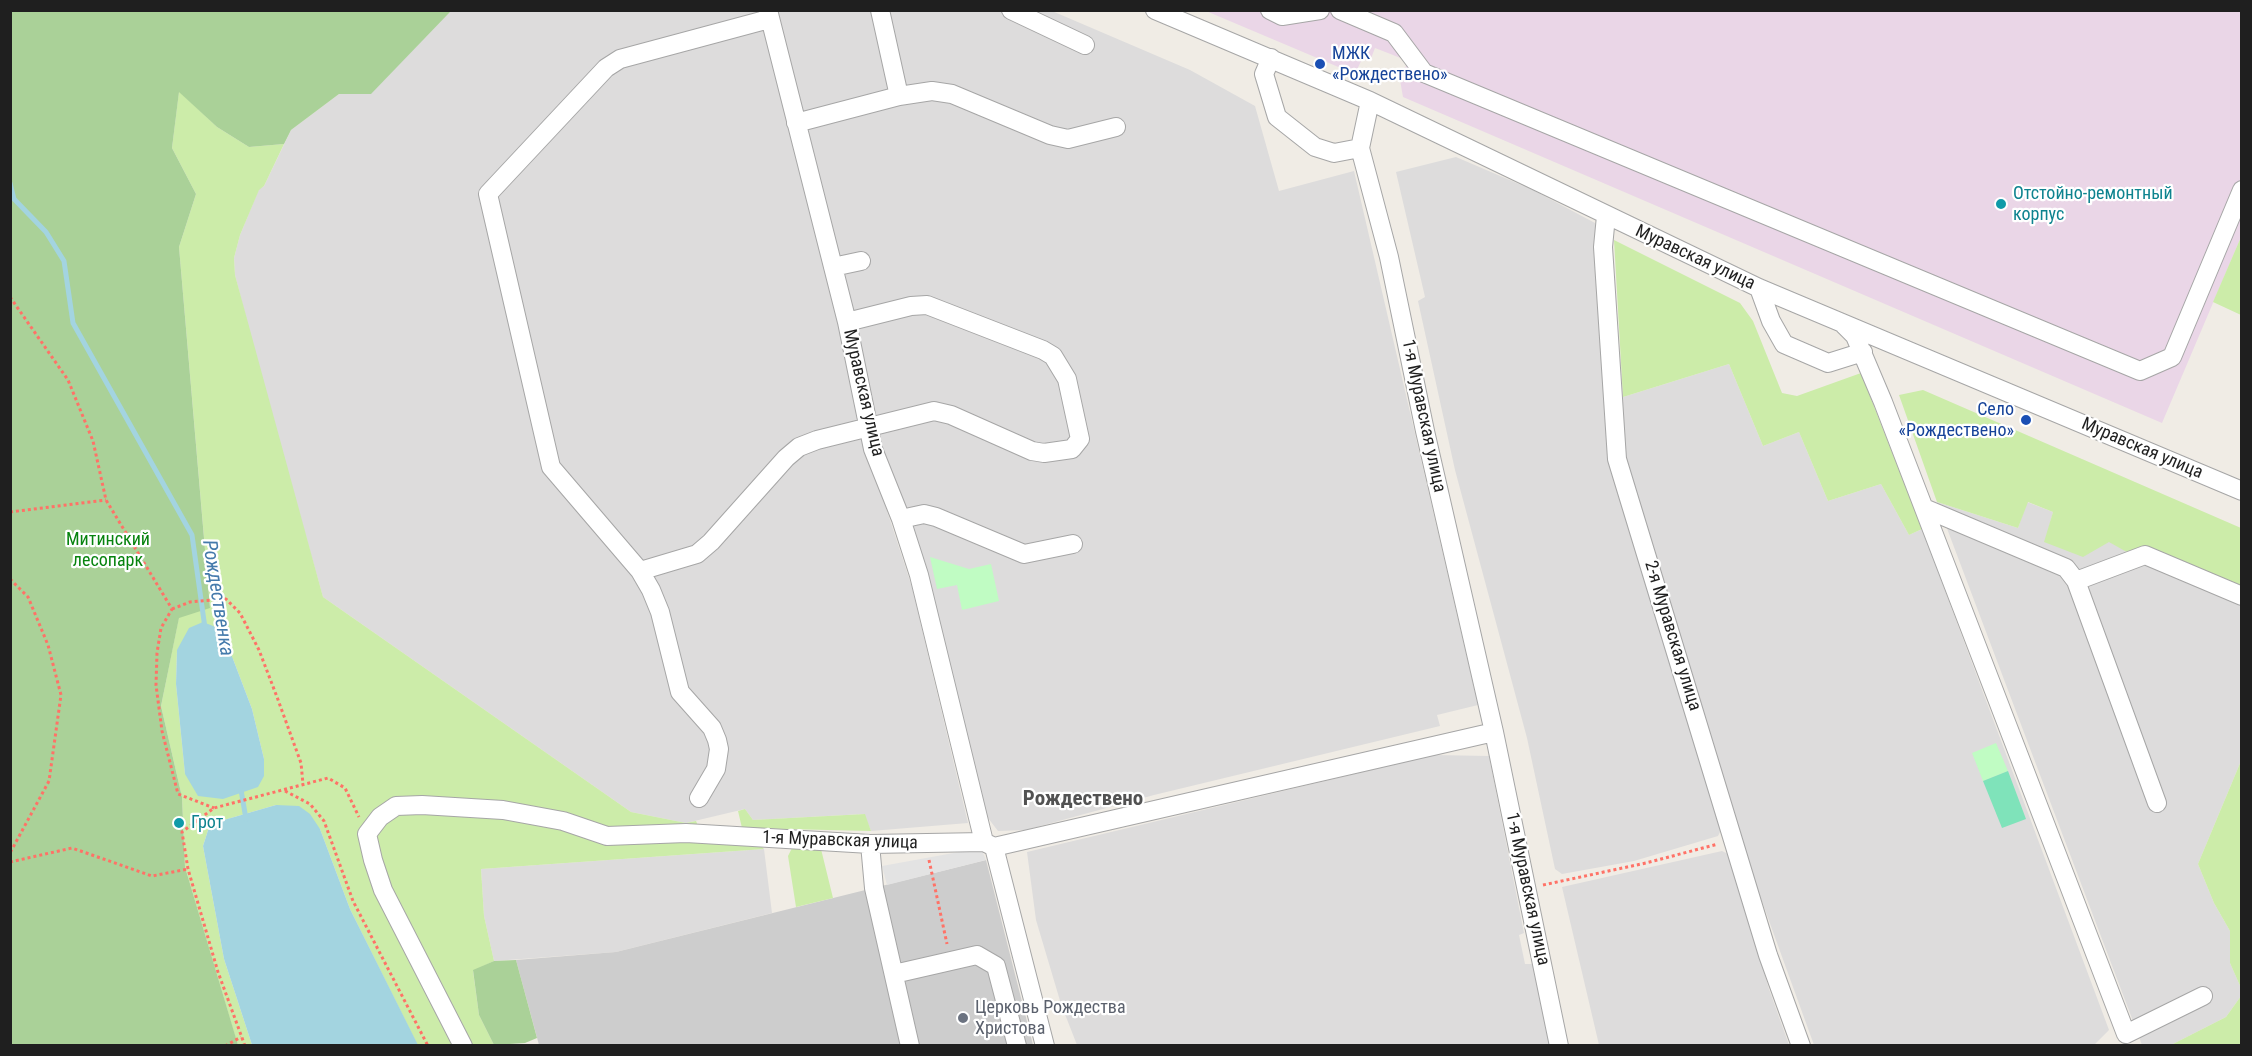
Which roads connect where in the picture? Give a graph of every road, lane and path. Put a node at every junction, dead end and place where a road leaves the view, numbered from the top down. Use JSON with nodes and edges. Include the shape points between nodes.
{"nodes":[{"id":1,"x":880,"y":10,"type":"edge"},
{"id":2,"x":1011,"y":10,"type":"edge"},
{"id":3,"x":1155,"y":10,"type":"edge"},
{"id":4,"x":1270,"y":10,"type":"edge"},
{"id":5,"x":1320,"y":10,"type":"edge"},
{"id":6,"x":1340,"y":10,"type":"edge"},
{"id":7,"x":1299,"y":12,"type":"edge"},
{"id":8,"x":760,"y":16,"type":"edge"},
{"id":9,"x":1085,"y":45,"type":"dead end"},
{"id":10,"x":1271,"y":58,"type":"junction"},
{"id":11,"x":899,"y":96,"type":"junction"},
{"id":12,"x":1370,"y":101,"type":"junction"},
{"id":13,"x":796,"y":123,"type":"junction"},
{"id":14,"x":1116,"y":128,"type":"dead end"},
{"id":15,"x":1360,"y":148,"type":"junction"},
{"id":16,"x":2241,"y":190,"type":"edge"},
{"id":17,"x":1606,"y":216,"type":"junction"},
{"id":18,"x":861,"y":261,"type":"dead end"},
{"id":19,"x":833,"y":267,"type":"junction"},
{"id":20,"x":1760,"y":288,"type":"junction"},
{"id":21,"x":10,"y":297,"type":"edge"},
{"id":22,"x":847,"y":322,"type":"junction"},
{"id":23,"x":1841,"y":322,"type":"junction"},
{"id":24,"x":1863,"y":352,"type":"junction"},
{"id":25,"x":868,"y":426,"type":"junction"},
{"id":26,"x":2241,"y":491,"type":"edge"},
{"id":27,"x":106,"y":500,"type":"junction"},
{"id":28,"x":1924,"y":508,"type":"junction"},
{"id":29,"x":10,"y":512,"type":"edge"},
{"id":30,"x":902,"y":519,"type":"junction"},
{"id":31,"x":1073,"y":543,"type":"dead end"},
{"id":32,"x":640,"y":571,"type":"junction"},
{"id":33,"x":10,"y":579,"type":"edge"},
{"id":34,"x":2076,"y":580,"type":"junction"},
{"id":35,"x":2241,"y":596,"type":"edge"},
{"id":36,"x":172,"y":609,"type":"junction"},
{"id":37,"x":1494,"y":732,"type":"junction"},
{"id":38,"x":303,"y":784,"type":"junction"},
{"id":39,"x":283,"y":790,"type":"junction"},
{"id":40,"x":699,"y":798,"type":"dead end"},
{"id":41,"x":2157,"y":803,"type":"dead end"},
{"id":42,"x":214,"y":808,"type":"junction"},
{"id":43,"x":367,"y":834,"type":"junction"},
{"id":44,"x":1721,"y":843,"type":"dead end"},
{"id":45,"x":870,"y":844,"type":"junction"},
{"id":46,"x":925,"y":844,"type":"junction"},
{"id":47,"x":989,"y":844,"type":"junction"},
{"id":48,"x":10,"y":853,"type":"edge"},
{"id":49,"x":10,"y":862,"type":"edge"},
{"id":50,"x":188,"y":869,"type":"junction"},
{"id":51,"x":1527,"y":889,"type":"junction"},
{"id":52,"x":951,"y":961,"type":"junction"},
{"id":53,"x":894,"y":974,"type":"junction"},
{"id":54,"x":2203,"y":996,"type":"dead end"},
{"id":55,"x":242,"y":1037,"type":"junction"},
{"id":56,"x":225,"y":1046,"type":"edge"},
{"id":57,"x":244,"y":1046,"type":"edge"},
{"id":58,"x":428,"y":1046,"type":"edge"},
{"id":59,"x":463,"y":1046,"type":"edge"},
{"id":60,"x":910,"y":1046,"type":"edge"},
{"id":61,"x":1017,"y":1046,"type":"edge"},
{"id":62,"x":1045,"y":1046,"type":"edge"},
{"id":63,"x":1559,"y":1046,"type":"edge"},
{"id":64,"x":1801,"y":1046,"type":"edge"}],
"edges":[{"from":1,"to":11,"type":"street"},
{"from":2,"to":9,"type":"street"},
{"from":3,"to":10,"type":"street","name":"Муравская улица"},
{"from":4,"to":7,"type":"street","via":[[1282,16]]},
{"from":5,"to":7,"type":"street"},
{"from":6,"to":16,"type":"street","via":[[1394,33],[1396,47],[1424,73],[2140,371],[2172,357]]},
{"from":8,"to":13,"type":"street","name":"Муравская улица"},
{"from":8,"to":32,"type":"street","via":[[620,59],[606,68],[488,194],[551,467]]},
{"from":10,"to":12,"type":"street","name":"Муравская улица"},
{"from":10,"to":15,"type":"street","via":[[1264,74],[1277,117],[1315,147],[1334,153]]},
{"from":11,"to":13,"type":"street"},
{"from":11,"to":14,"type":"street","via":[[932,91],[952,94],[1068,139]]},
{"from":12,"to":15,"type":"street","name":"1-я Муравская улица"},
{"from":12,"to":17,"type":"street","name":"Муравская улица"},
{"from":13,"to":19,"type":"street","name":"Муравская улица"},
{"from":15,"to":37,"type":"street","name":"1-я Муравская улица","via":[[1389,257]]},
{"from":17,"to":20,"type":"street","name":"Муравская улица"},
{"from":17,"to":64,"type":"street","name":"2-я Муравская улица","via":[[1603,247],[1617,459],[1768,954]]},
{"from":18,"to":19,"type":"street"},
{"from":19,"to":22,"type":"street","name":"Муравская улица"},
{"from":20,"to":23,"type":"street","name":"Муравская улица"},
{"from":20,"to":24,"type":"street","via":[[1784,344],[1828,363]]},
{"from":21,"to":27,"type":"path","via":[[68,380],[93,441]]},
{"from":22,"to":25,"type":"street","name":"Муравская улица"},
{"from":22,"to":25,"type":"street","via":[[927,305],[1043,350],[1053,356],[1067,379],[1080,439],[1072,449],[1032,451],[934,411]]},
{"from":23,"to":24,"type":"street","via":[[1855,336]]},
{"from":23,"to":26,"type":"street","name":"Муравская улица"},
{"from":24,"to":28,"type":"street"},
{"from":25,"to":30,"type":"street","name":"Муравская улица","via":[[873,449]]},
{"from":25,"to":32,"type":"street","via":[[799,447],[696,554]]},
{"from":27,"to":29,"type":"path"},
{"from":27,"to":36,"type":"path"},
{"from":28,"to":34,"type":"street","via":[[2066,568]]},
{"from":28,"to":54,"type":"street","via":[[2126,1034]]},
{"from":30,"to":31,"type":"street","via":[[924,514],[936,517],[1024,554]]},
{"from":30,"to":47,"type":"street","name":"Муравская улица"},
{"from":32,"to":40,"type":"street","via":[[660,612],[680,692],[717,740],[716,769]]},
{"from":33,"to":48,"type":"path","via":[[28,597],[48,645],[60,694],[49,781]]},
{"from":34,"to":35,"type":"street","via":[[2145,555]]},
{"from":34,"to":41,"type":"street"},
{"from":36,"to":38,"type":"path","via":[[190,602],[226,599],[240,613],[277,697],[301,763]]},
{"from":36,"to":42,"type":"path","via":[[161,628],[157,653],[156,686],[162,731],[178,794]]},
{"from":37,"to":47,"type":"street","name":"1-я Муравская улица"},
{"from":37,"to":51,"type":"street","name":"1-я Муравская улица"},
{"from":38,"to":39,"type":"path"},
{"from":38,"to":43,"type":"path","via":[[328,778],[345,788]]},
{"from":39,"to":42,"type":"path"},
{"from":39,"to":58,"type":"path","via":[[310,804],[324,821],[353,901]]},
{"from":42,"to":50,"type":"path","via":[[182,832]]},
{"from":43,"to":45,"type":"street","name":"1-я Муравская улица","via":[[380,817],[396,806],[422,805],[563,820],[607,836],[686,833]]},
{"from":43,"to":59,"type":"street","via":[[382,890]]},
{"from":44,"to":51,"type":"path"},
{"from":45,"to":46,"type":"street","name":"1-я Муравская улица"},
{"from":45,"to":53,"type":"street","via":[[874,888]]},
{"from":46,"to":47,"type":"street","name":"1-я Муравская улица"},
{"from":46,"to":52,"type":"path"},
{"from":47,"to":62,"type":"street"},
{"from":49,"to":50,"type":"path","via":[[72,848],[152,876]]},
{"from":50,"to":55,"type":"path"},
{"from":51,"to":63,"type":"street","name":"1-я Муравская улица"},
{"from":52,"to":53,"type":"street"},
{"from":52,"to":61,"type":"street","via":[[977,955],[996,966]]},
{"from":53,"to":60,"type":"street"},
{"from":55,"to":56,"type":"path"},
{"from":55,"to":57,"type":"path"}]}
